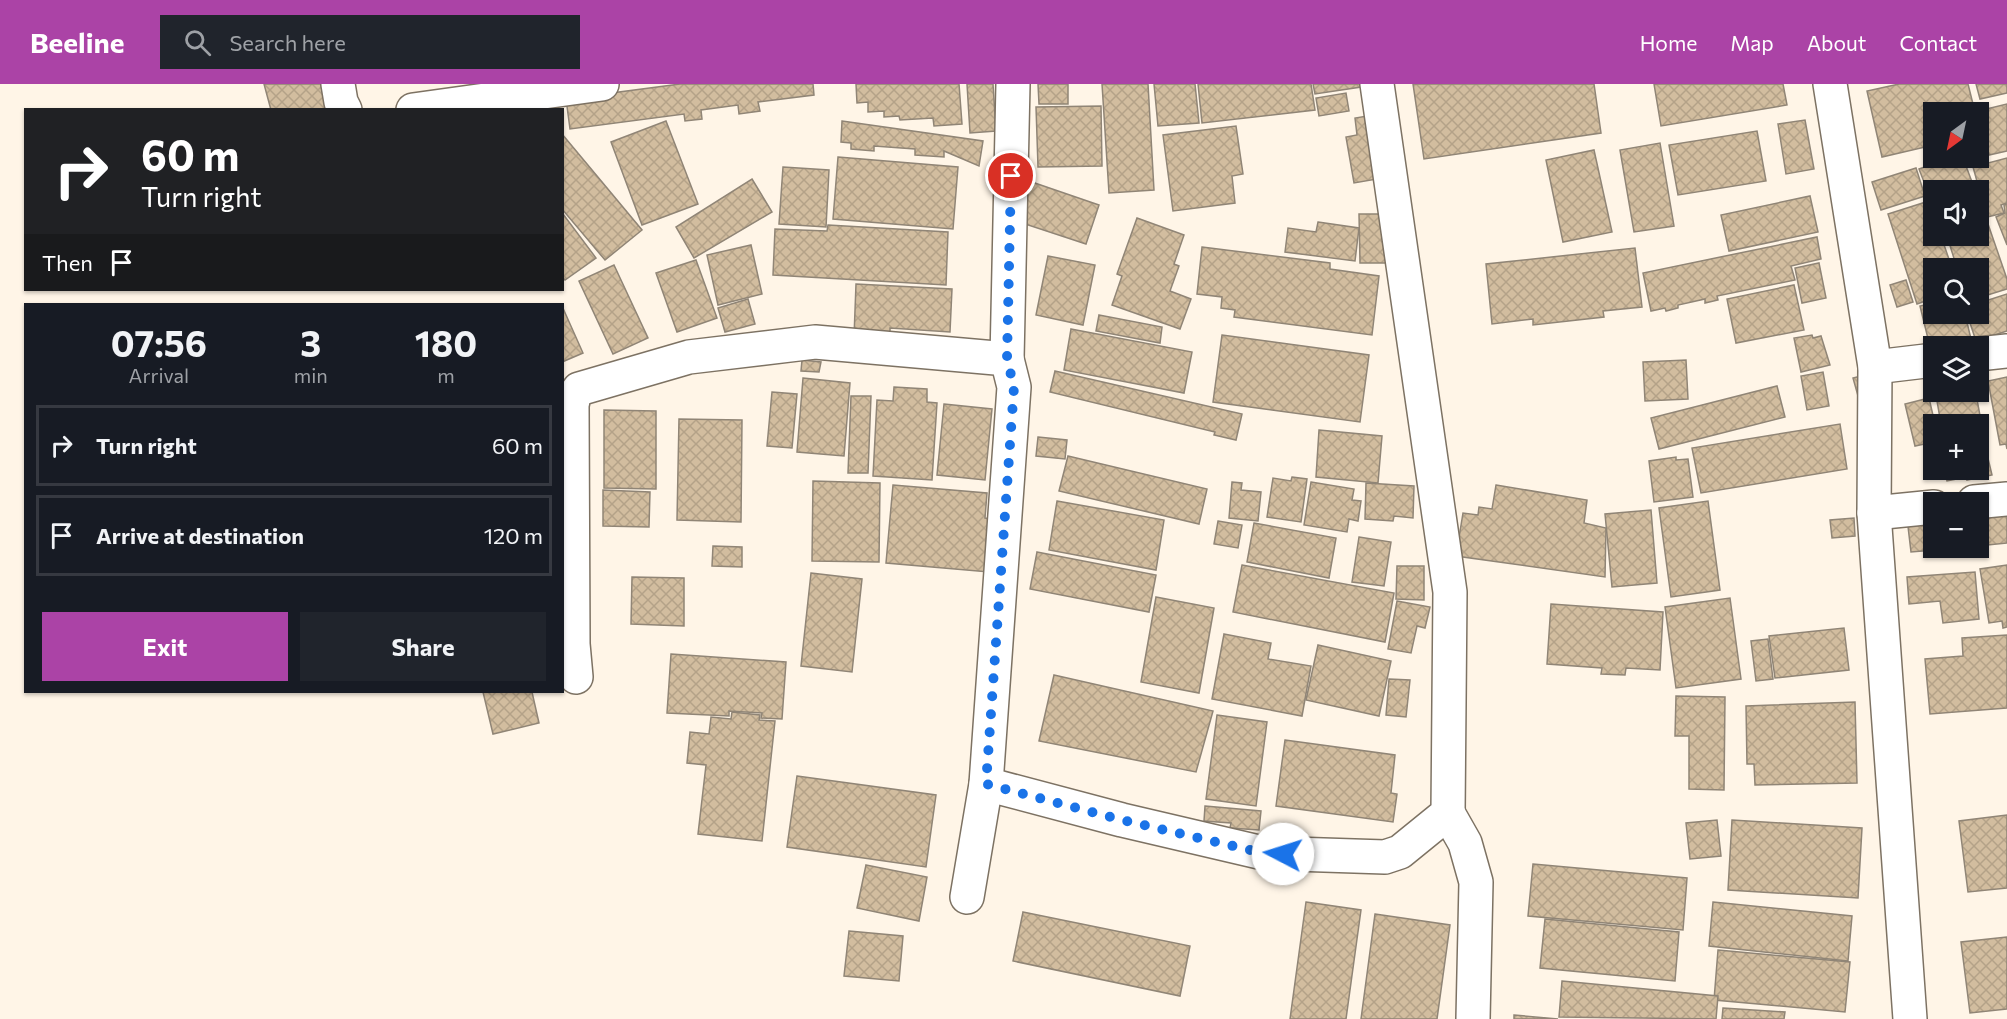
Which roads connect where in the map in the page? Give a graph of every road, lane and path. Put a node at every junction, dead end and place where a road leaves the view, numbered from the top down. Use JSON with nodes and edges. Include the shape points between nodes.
{"nodes":[{"id":1,"x":338,"y":84,"type":"edge"},
{"id":2,"x":602,"y":84,"type":"edge"},
{"id":3,"x":1013,"y":84,"type":"edge"},
{"id":4,"x":1377,"y":84,"type":"edge"},
{"id":5,"x":1830,"y":84,"type":"edge"},
{"id":6,"x":344,"y":108,"type":"edge"},
{"id":7,"x":428,"y":108,"type":"edge"},
{"id":8,"x":2007,"y":351,"type":"edge"},
{"id":9,"x":1989,"y":353,"type":"edge"},
{"id":10,"x":1007,"y":359,"type":"junction"},
{"id":11,"x":1923,"y":361,"type":"edge"},
{"id":12,"x":1875,"y":367,"type":"junction"},
{"id":13,"x":2007,"y":499,"type":"edge"},
{"id":14,"x":1989,"y":501,"type":"edge"},
{"id":15,"x":1923,"y":508,"type":"edge"},
{"id":16,"x":1874,"y":513,"type":"junction"},
{"id":17,"x":576,"y":677,"type":"dead end"},
{"id":18,"x":986,"y":784,"type":"junction"},
{"id":19,"x":1448,"y":813,"type":"junction"},
{"id":20,"x":967,"y":897,"type":"dead end"},
{"id":21,"x":1473,"y":1019,"type":"edge"},
{"id":22,"x":1910,"y":1019,"type":"edge"}],
"edges":[{"from":1,"to":6,"type":"street"},
{"from":2,"to":7,"type":"street"},
{"from":3,"to":10,"type":"street"},
{"from":4,"to":19,"type":"street","via":[[1450,592]]},
{"from":5,"to":12,"type":"street"},
{"from":8,"to":9,"type":"street"},
{"from":10,"to":17,"type":"street","via":[[815,342],[689,357],[579,388],[572,405]]},
{"from":10,"to":18,"type":"street","via":[[1014,387]]},
{"from":11,"to":12,"type":"street"},
{"from":12,"to":16,"type":"street"},
{"from":13,"to":14,"type":"street"},
{"from":15,"to":16,"type":"street"},
{"from":16,"to":22,"type":"street"},
{"from":18,"to":19,"type":"street","via":[[1263,853],[1385,857],[1400,852]]},
{"from":18,"to":20,"type":"street"},
{"from":19,"to":21,"type":"street","via":[[1465,843],[1476,882]]}]}
